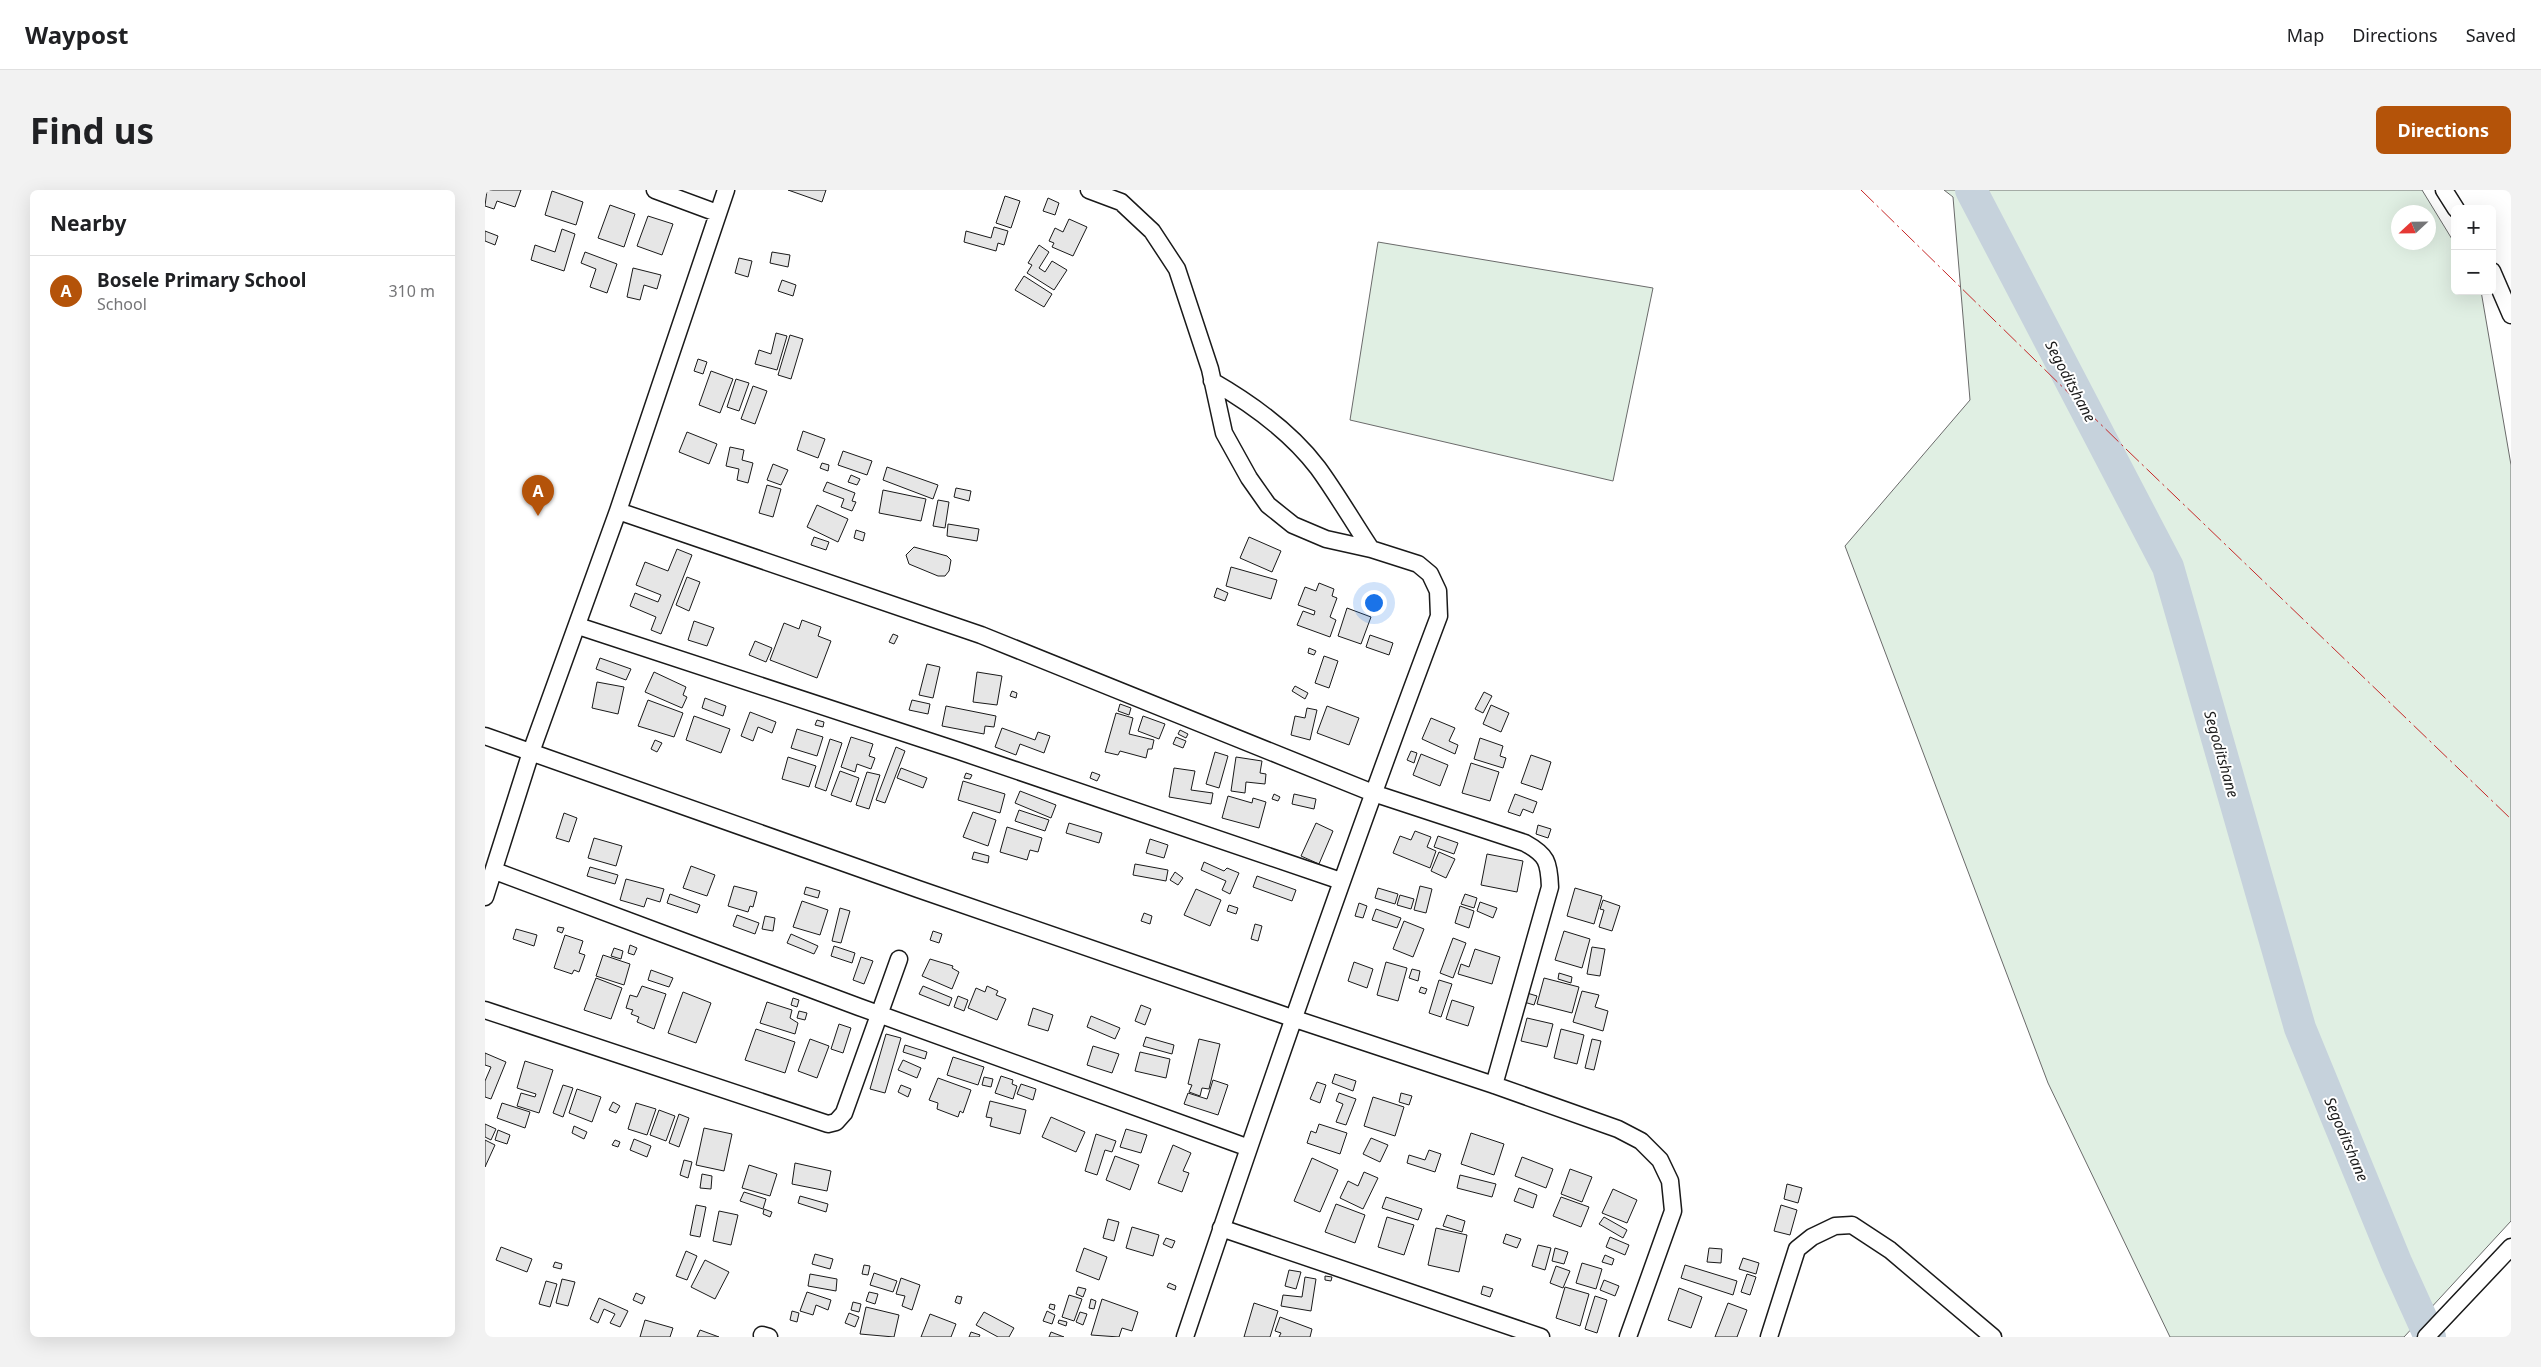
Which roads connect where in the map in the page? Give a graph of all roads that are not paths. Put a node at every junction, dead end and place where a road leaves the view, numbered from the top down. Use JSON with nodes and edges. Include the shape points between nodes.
{"nodes":[{"id":1,"x":655,"y":190,"type":"edge"},
{"id":2,"x":726,"y":190,"type":"edge"},
{"id":3,"x":1089,"y":190,"type":"edge"},
{"id":4,"x":2444,"y":190,"type":"edge"},
{"id":5,"x":2453,"y":205,"type":"edge"},
{"id":6,"x":717,"y":213,"type":"junction"},
{"id":7,"x":2496,"y":280,"type":"edge"},
{"id":8,"x":2511,"y":315,"type":"edge"},
{"id":9,"x":1212,"y":381,"type":"junction"},
{"id":10,"x":618,"y":511,"type":"junction"},
{"id":11,"x":1371,"y":549,"type":"junction"},
{"id":12,"x":578,"y":626,"type":"junction"},
{"id":13,"x":485,"y":736,"type":"edge"},
{"id":14,"x":531,"y":752,"type":"junction"},
{"id":15,"x":1373,"y":793,"type":"junction"},
{"id":16,"x":495,"y":871,"type":"junction"},
{"id":17,"x":1341,"y":881,"type":"junction"},
{"id":18,"x":485,"y":897,"type":"edge"},
{"id":19,"x":899,"y":959,"type":"dead end"},
{"id":20,"x":485,"y":1010,"type":"edge"},
{"id":21,"x":879,"y":1014,"type":"junction"},
{"id":22,"x":1292,"y":1018,"type":"junction"},
{"id":23,"x":1494,"y":1085,"type":"junction"},
{"id":24,"x":1249,"y":1148,"type":"junction"},
{"id":25,"x":1221,"y":1228,"type":"junction"},
{"id":26,"x":2511,"y":1247,"type":"edge"},
{"id":27,"x":1185,"y":1337,"type":"edge"},
{"id":28,"x":1541,"y":1337,"type":"edge"},
{"id":29,"x":1628,"y":1337,"type":"edge"},
{"id":30,"x":1769,"y":1337,"type":"edge"},
{"id":31,"x":1993,"y":1337,"type":"edge"},
{"id":32,"x":2426,"y":1337,"type":"edge"}],
"edges":[{"from":1,"to":6,"type":"street"},
{"from":2,"to":6,"type":"street"},
{"from":3,"to":9,"type":"street","via":[[1121,202],[1152,231],[1177,269]]},
{"from":4,"to":5,"type":"street"},
{"from":6,"to":10,"type":"street"},
{"from":7,"to":8,"type":"street"},
{"from":9,"to":11,"type":"street","via":[[1246,400],[1282,429],[1318,468]]},
{"from":9,"to":11,"type":"street","via":[[1224,433],[1268,505],[1293,525],[1326,539]]},
{"from":10,"to":12,"type":"street"},
{"from":10,"to":15,"type":"street","via":[[981,635]]},
{"from":11,"to":15,"type":"street","via":[[1419,564],[1431,574],[1437,591],[1439,616]]},
{"from":12,"to":14,"type":"street"},
{"from":12,"to":17,"type":"street","via":[[959,750]]},
{"from":13,"to":14,"type":"street"},
{"from":14,"to":16,"type":"street"},
{"from":14,"to":22,"type":"street"},
{"from":15,"to":17,"type":"street"},
{"from":15,"to":23,"type":"street","via":[[1525,842],[1542,853],[1549,869],[1550,887]]},
{"from":16,"to":18,"type":"street"},
{"from":16,"to":21,"type":"street"},
{"from":17,"to":22,"type":"street"},
{"from":19,"to":21,"type":"street"},
{"from":20,"to":21,"type":"street","via":[[828,1124],[836,1122],[844,1112]]},
{"from":21,"to":24,"type":"street"},
{"from":22,"to":23,"type":"street"},
{"from":22,"to":24,"type":"street"},
{"from":23,"to":29,"type":"street","via":[[1618,1129],[1641,1141],[1660,1160],[1670,1181],[1673,1211]]},
{"from":24,"to":25,"type":"street"},
{"from":25,"to":27,"type":"street"},
{"from":25,"to":28,"type":"street"},
{"from":26,"to":32,"type":"street"},
{"from":30,"to":31,"type":"street","via":[[1797,1249],[1835,1226],[1852,1225],[1890,1250]]}]}
